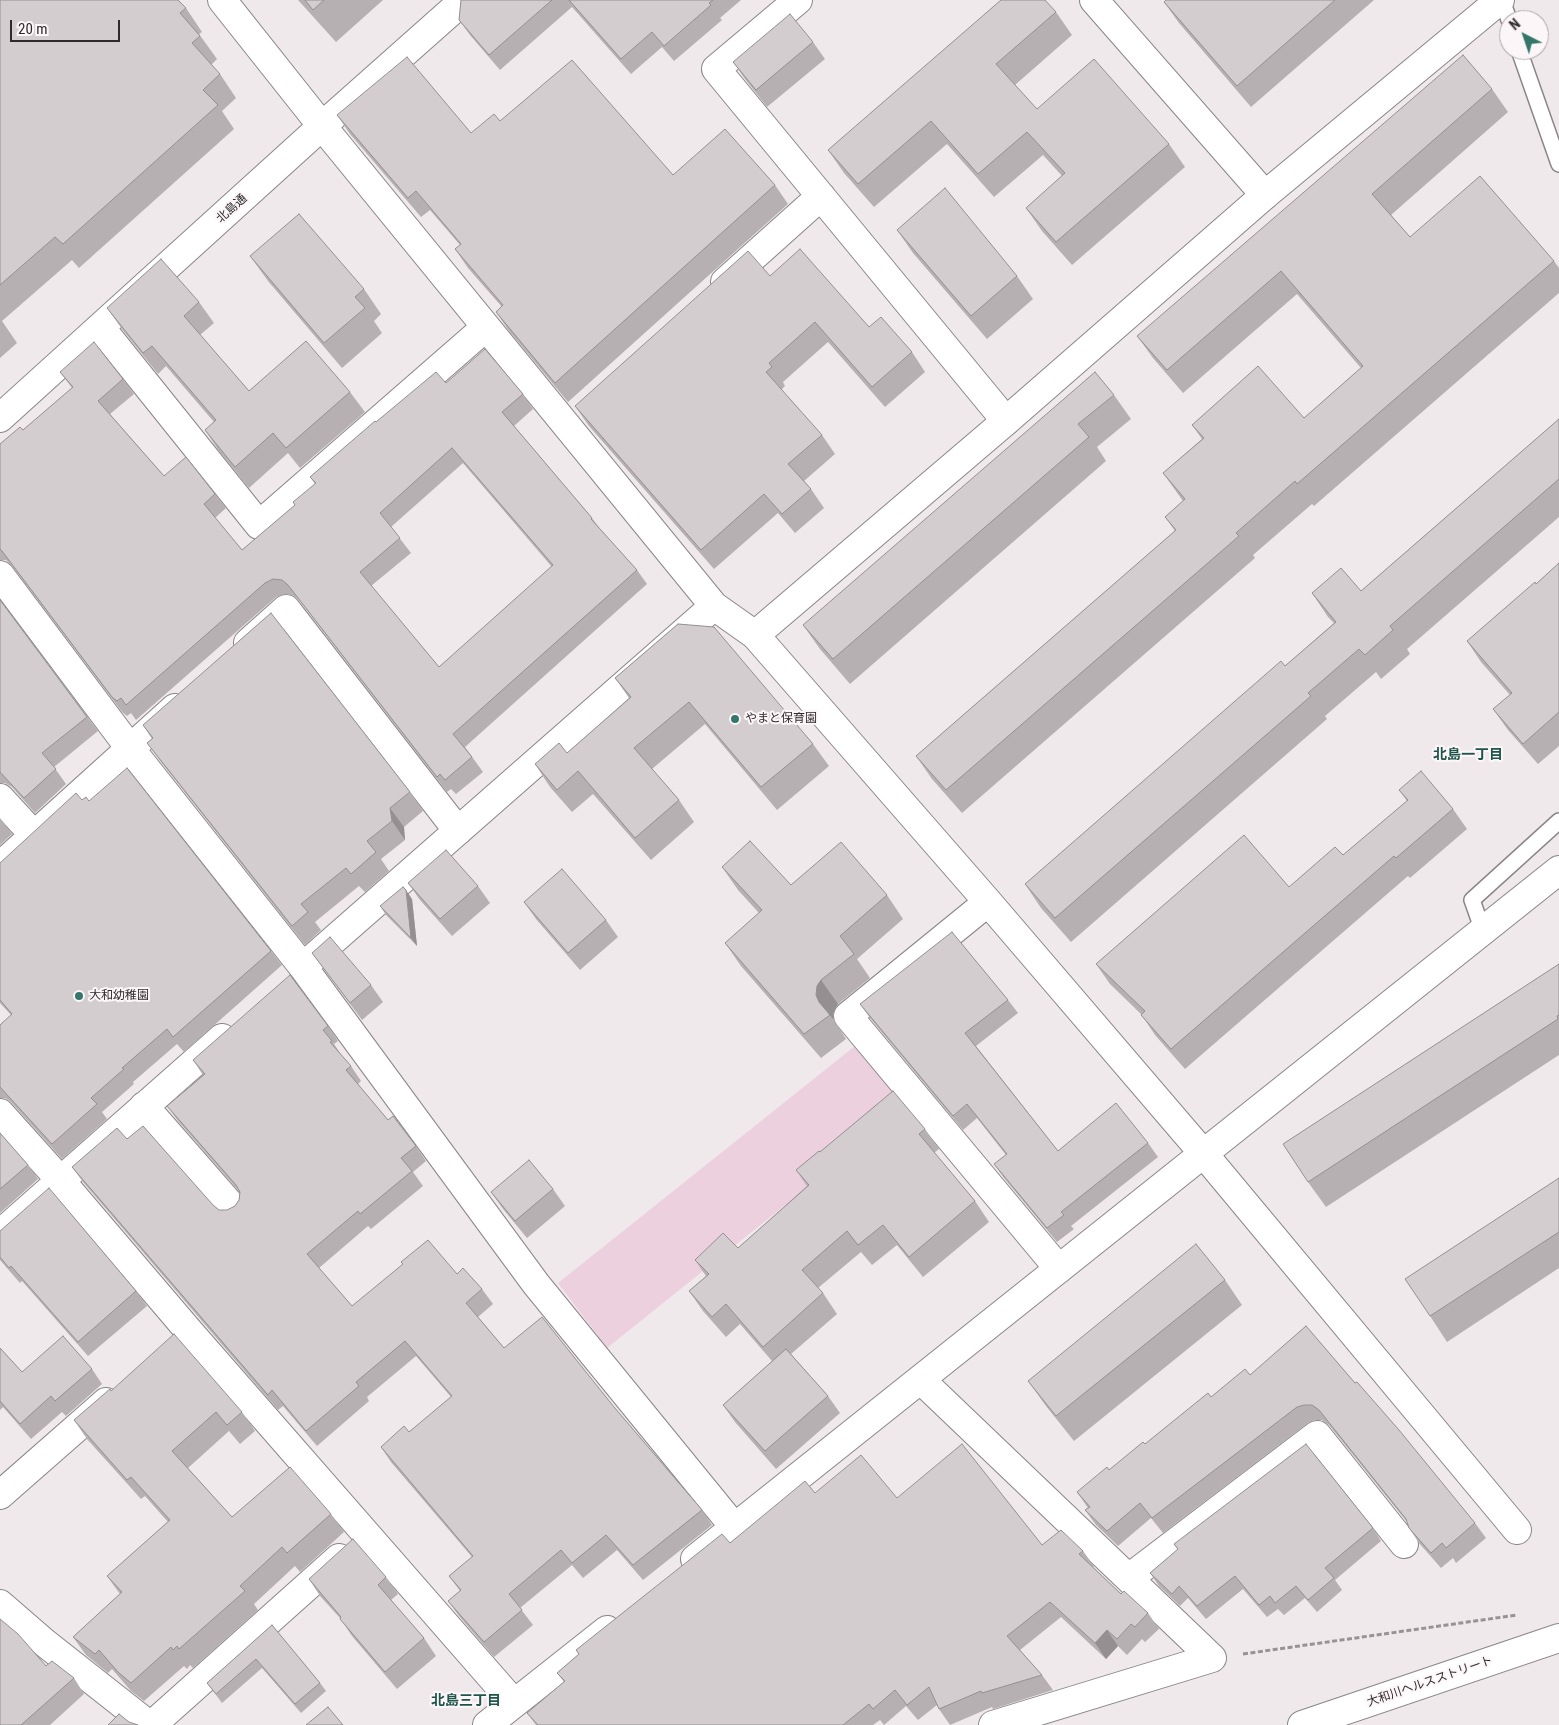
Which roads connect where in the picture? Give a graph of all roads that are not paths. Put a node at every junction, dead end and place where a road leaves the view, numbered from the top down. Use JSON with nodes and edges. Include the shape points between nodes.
{"nodes":[{"id":1,"x":222,"y":0,"type":"edge"},
{"id":2,"x":464,"y":0,"type":"edge"},
{"id":3,"x":798,"y":0,"type":"edge"},
{"id":4,"x":1094,"y":0,"type":"edge"},
{"id":5,"x":1501,"y":0,"type":"edge"},
{"id":6,"x":1523,"y":60,"type":"edge"},
{"id":7,"x":322,"y":126,"type":"junction"},
{"id":8,"x":1559,"y":164,"type":"edge"},
{"id":9,"x":1265,"y":194,"type":"junction"},
{"id":10,"x":821,"y":196,"type":"junction"},
{"id":11,"x":704,"y":301,"type":"edge"},
{"id":12,"x":486,"y":327,"type":"junction"},
{"id":13,"x":101,"y":328,"type":"junction"},
{"id":14,"x":588,"y":405,"type":"edge"},
{"id":15,"x":0,"y":418,"type":"edge"},
{"id":16,"x":1006,"y":421,"type":"junction"},
{"id":17,"x":566,"y":425,"type":"junction"},
{"id":18,"x":0,"y":575,"type":"edge"},
{"id":19,"x":714,"y":606,"type":"junction"},
{"id":20,"x":755,"y":635,"type":"junction"},
{"id":21,"x":226,"y":662,"type":"edge"},
{"id":22,"x":197,"y":688,"type":"edge"},
{"id":23,"x":130,"y":748,"type":"junction"},
{"id":24,"x":0,"y":798,"type":"edge"},
{"id":25,"x":1559,"y":821,"type":"edge"},
{"id":26,"x":458,"y":831,"type":"junction"},
{"id":27,"x":34,"y":835,"type":"junction"},
{"id":28,"x":0,"y":866,"type":"edge"},
{"id":29,"x":1559,"y":870,"type":"edge"},
{"id":30,"x":988,"y":902,"type":"junction"},
{"id":31,"x":1483,"y":931,"type":"junction"},
{"id":32,"x":303,"y":967,"type":"junction"},
{"id":33,"x":282,"y":986,"type":"edge"},
{"id":34,"x":238,"y":1024,"type":"edge"},
{"id":35,"x":144,"y":1106,"type":"junction"},
{"id":36,"x":0,"y":1112,"type":"edge"},
{"id":37,"x":1203,"y":1153,"type":"junction"},
{"id":38,"x":61,"y":1180,"type":"junction"},
{"id":39,"x":235,"y":1210,"type":"edge"},
{"id":40,"x":0,"y":1234,"type":"edge"},
{"id":41,"x":1059,"y":1269,"type":"junction"},
{"id":42,"x":188,"y":1330,"type":"junction"},
{"id":43,"x":166,"y":1349,"type":"edge"},
{"id":44,"x":921,"y":1380,"type":"junction"},
{"id":45,"x":123,"y":1387,"type":"edge"},
{"id":46,"x":0,"y":1495,"type":"edge"},
{"id":47,"x":734,"y":1528,"type":"junction"},
{"id":48,"x":1517,"y":1530,"type":"dead end"},
{"id":49,"x":366,"y":1534,"type":"junction"},
{"id":50,"x":1404,"y":1544,"type":"dead end"},
{"id":51,"x":674,"y":1577,"type":"edge"},
{"id":52,"x":1129,"y":1578,"type":"junction"},
{"id":53,"x":0,"y":1604,"type":"edge"},
{"id":54,"x":628,"y":1613,"type":"edge"},
{"id":55,"x":1559,"y":1638,"type":"edge"},
{"id":56,"x":514,"y":1703,"type":"junction"},
{"id":57,"x":150,"y":1725,"type":"edge"},
{"id":58,"x":487,"y":1725,"type":"edge"},
{"id":59,"x":993,"y":1725,"type":"edge"},
{"id":60,"x":1302,"y":1725,"type":"edge"}],
"edges":[{"from":1,"to":7,"type":"street"},
{"from":2,"to":7,"type":"street","name":"北島通"},
{"from":3,"to":10,"type":"street","via":[[716,70]]},
{"from":4,"to":9,"type":"street"},
{"from":5,"to":9,"type":"street"},
{"from":6,"to":8,"type":"lane"},
{"from":7,"to":12,"type":"street"},
{"from":7,"to":13,"type":"street","name":"北島通"},
{"from":9,"to":16,"type":"street"},
{"from":10,"to":11,"type":"street"},
{"from":10,"to":16,"type":"street"},
{"from":12,"to":13,"type":"street","via":[[259,525]]},
{"from":12,"to":17,"type":"street"},
{"from":13,"to":15,"type":"street","name":"北島通"},
{"from":14,"to":17,"type":"street"},
{"from":16,"to":20,"type":"street"},
{"from":17,"to":19,"type":"street"},
{"from":18,"to":23,"type":"street"},
{"from":19,"to":20,"type":"street"},
{"from":19,"to":26,"type":"street"},
{"from":20,"to":30,"type":"street"},
{"from":21,"to":26,"type":"street","via":[[286,609]]},
{"from":22,"to":23,"type":"street"},
{"from":23,"to":27,"type":"street"},
{"from":23,"to":32,"type":"street"},
{"from":24,"to":27,"type":"street"},
{"from":25,"to":31,"type":"lane","via":[[1472,900]]},
{"from":26,"to":32,"type":"street"},
{"from":27,"to":28,"type":"street"},
{"from":29,"to":31,"type":"street"},
{"from":30,"to":37,"type":"street"},
{"from":30,"to":41,"type":"street","via":[[848,1016]]},
{"from":31,"to":37,"type":"street"},
{"from":32,"to":33,"type":"street"},
{"from":32,"to":47,"type":"street","via":[[536,1284]]},
{"from":34,"to":35,"type":"street"},
{"from":35,"to":38,"type":"street"},
{"from":35,"to":39,"type":"street"},
{"from":36,"to":38,"type":"street"},
{"from":37,"to":41,"type":"street"},
{"from":37,"to":48,"type":"street"},
{"from":38,"to":40,"type":"street"},
{"from":38,"to":42,"type":"street"},
{"from":41,"to":44,"type":"street"},
{"from":42,"to":43,"type":"street"},
{"from":42,"to":49,"type":"street"},
{"from":44,"to":47,"type":"street"},
{"from":44,"to":52,"type":"street"},
{"from":45,"to":46,"type":"street"},
{"from":47,"to":51,"type":"street"},
{"from":49,"to":56,"type":"street"},
{"from":49,"to":57,"type":"street"},
{"from":50,"to":52,"type":"street","via":[[1317,1436]]},
{"from":52,"to":59,"type":"street","via":[[1212,1658]]},
{"from":53,"to":57,"type":"street"},
{"from":54,"to":56,"type":"street"},
{"from":55,"to":60,"type":"street","name":"大和川ヘルスストリート"},
{"from":56,"to":58,"type":"street"}]}
